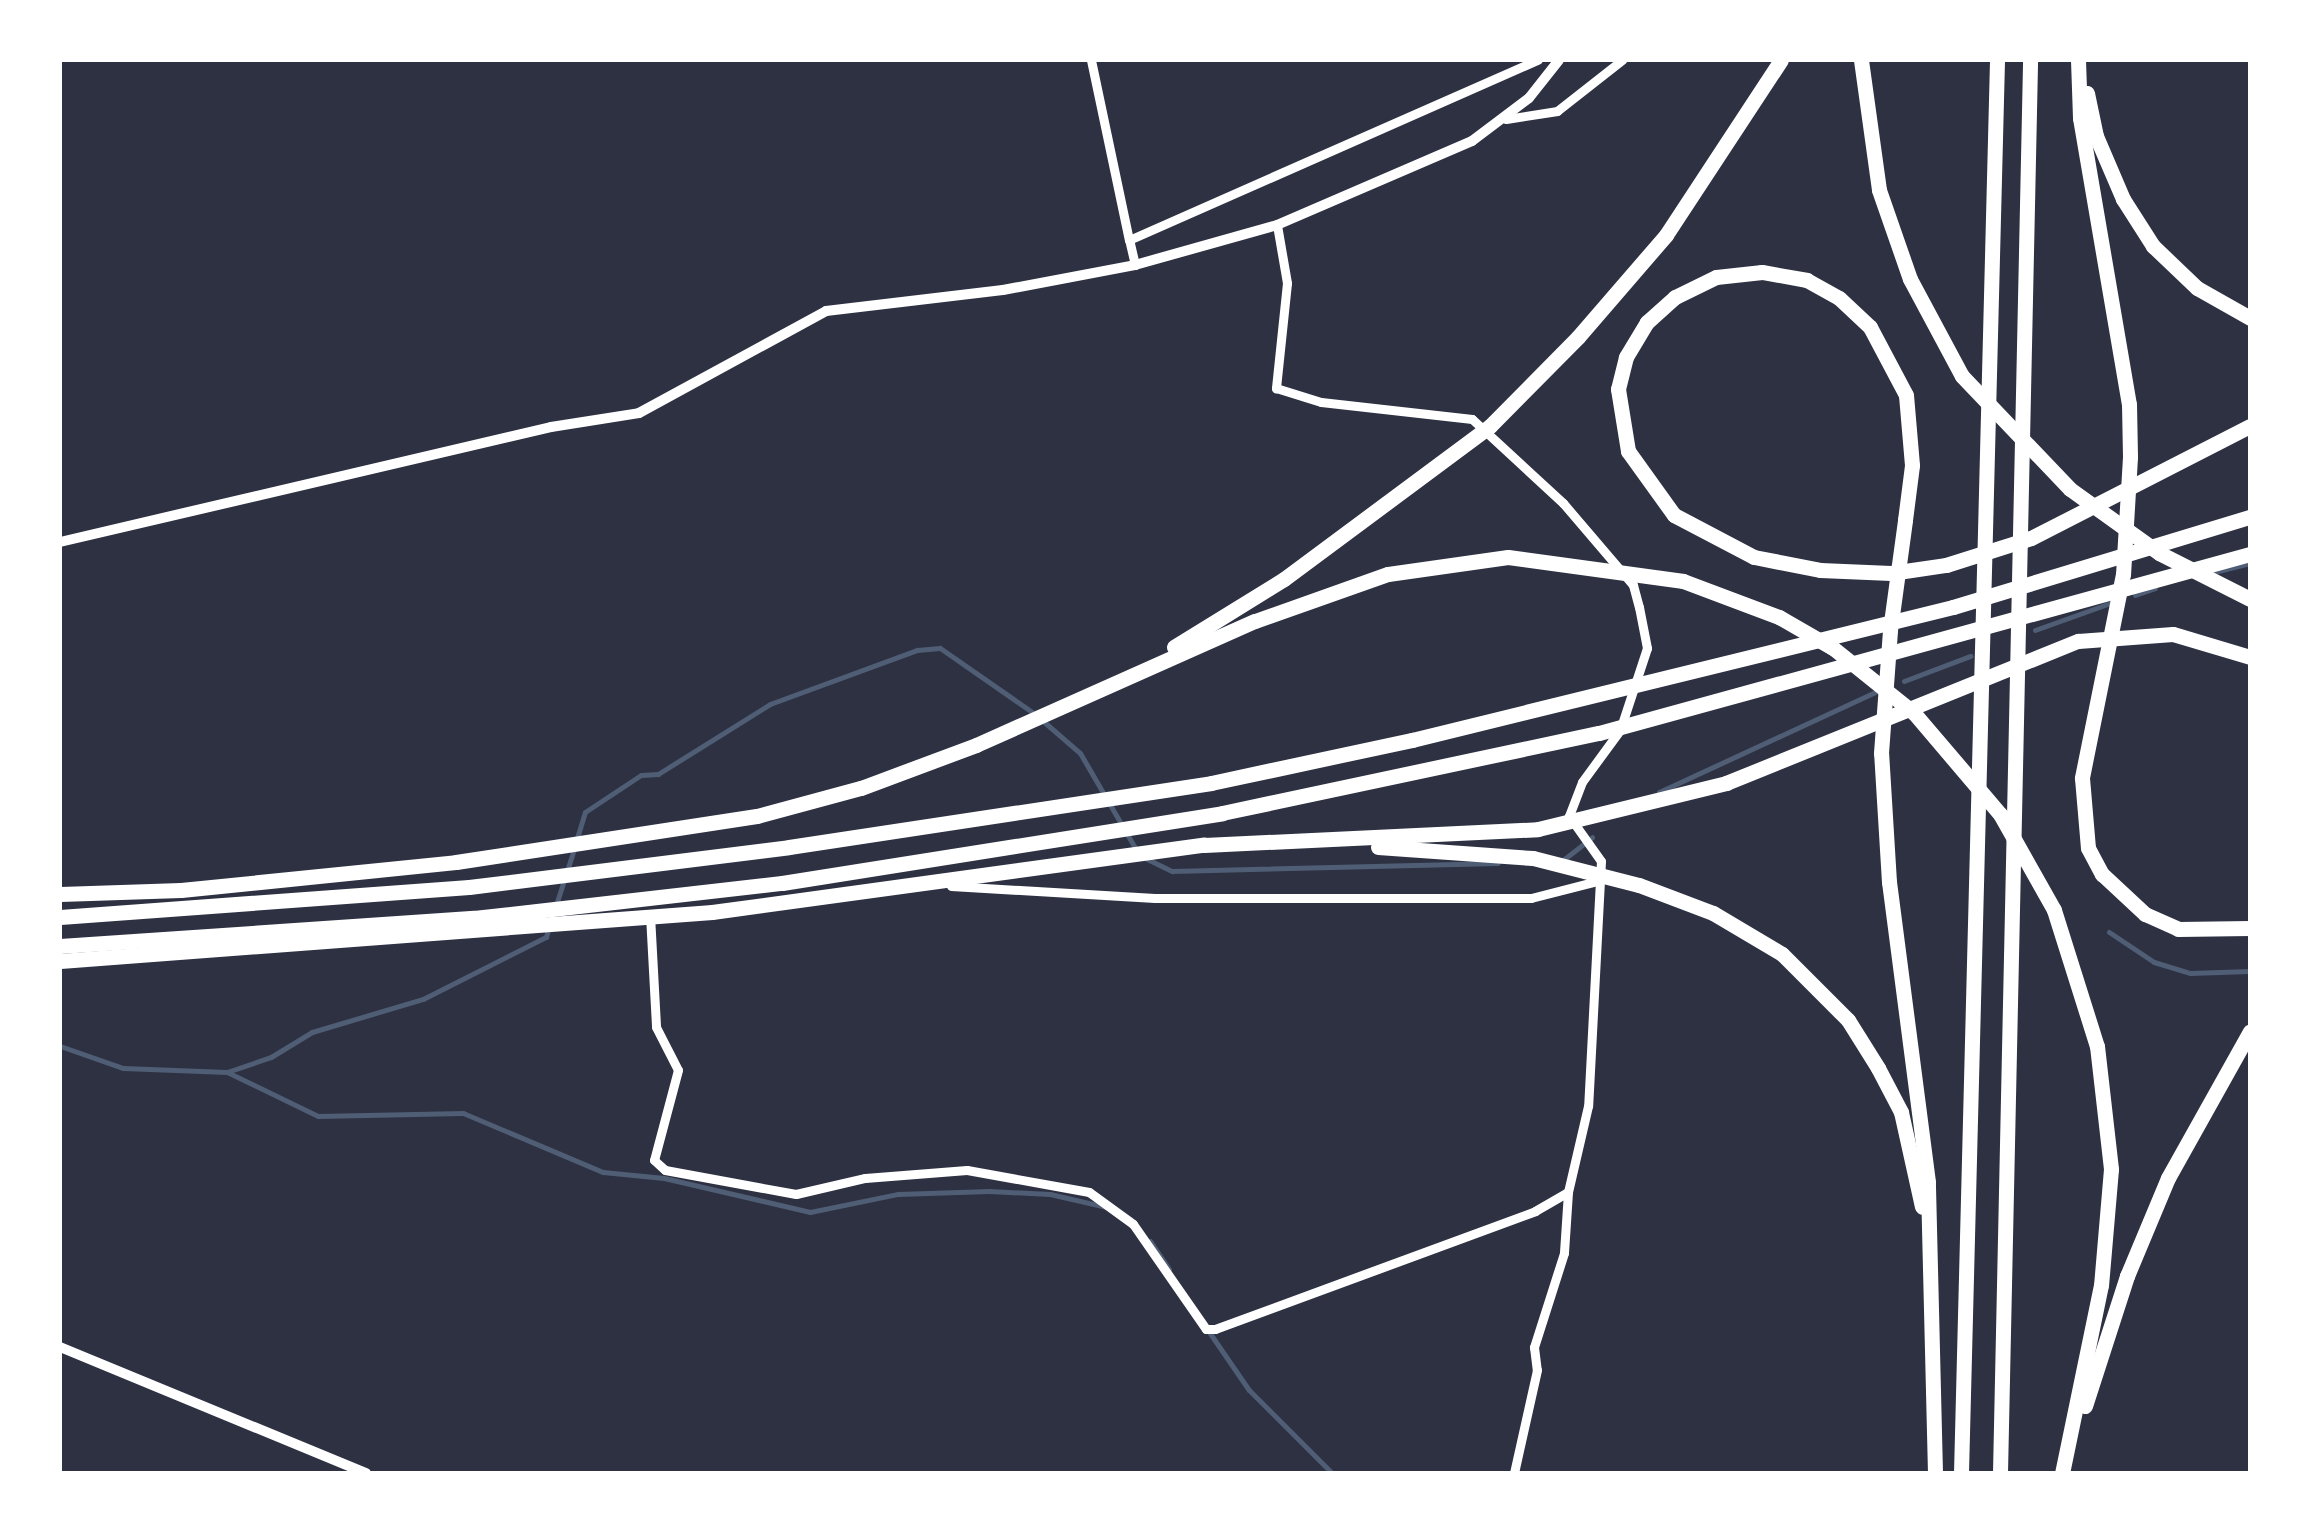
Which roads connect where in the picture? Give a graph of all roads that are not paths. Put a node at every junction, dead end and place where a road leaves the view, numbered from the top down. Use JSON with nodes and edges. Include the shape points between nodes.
{"nodes":[{"id":1,"x":1091,"y":60,"type":"edge"},
{"id":2,"x":1538,"y":60,"type":"edge"},
{"id":3,"x":1558,"y":60,"type":"edge"},
{"id":4,"x":1622,"y":60,"type":"edge"},
{"id":5,"x":1781,"y":60,"type":"edge"},
{"id":6,"x":1862,"y":60,"type":"edge"},
{"id":7,"x":1996,"y":60,"type":"edge"},
{"id":8,"x":2030,"y":60,"type":"edge"},
{"id":9,"x":2079,"y":60,"type":"edge"},
{"id":10,"x":1506,"y":119,"type":"junction"},
{"id":11,"x":1277,"y":225,"type":"junction"},
{"id":12,"x":1128,"y":240,"type":"junction"},
{"id":13,"x":1135,"y":265,"type":"junction"},
{"id":14,"x":2250,"y":318,"type":"edge"},
{"id":15,"x":2250,"y":426,"type":"edge"},
{"id":16,"x":2250,"y":517,"type":"edge"},
{"id":17,"x":60,"y":542,"type":"edge"},
{"id":18,"x":2250,"y":554,"type":"edge"},
{"id":19,"x":2250,"y":598,"type":"edge"},
{"id":20,"x":2250,"y":657,"type":"edge"},
{"id":21,"x":1115,"y":682,"type":"junction"},
{"id":22,"x":1294,"y":843,"type":"junction"},
{"id":23,"x":1600,"y":880,"type":"junction"},
{"id":24,"x":60,"y":894,"type":"edge"},
{"id":25,"x":650,"y":912,"type":"junction"},
{"id":26,"x":60,"y":918,"type":"edge"},
{"id":27,"x":2250,"y":928,"type":"edge"},
{"id":28,"x":60,"y":946,"type":"edge"},
{"id":29,"x":60,"y":959,"type":"edge"},
{"id":30,"x":2250,"y":1031,"type":"edge"},
{"id":31,"x":1568,"y":1192,"type":"junction"},
{"id":32,"x":1932,"y":1259,"type":"junction"},
{"id":33,"x":60,"y":1347,"type":"edge"},
{"id":34,"x":366,"y":1473,"type":"edge"},
{"id":35,"x":1514,"y":1473,"type":"edge"},
{"id":36,"x":1935,"y":1473,"type":"edge"},
{"id":37,"x":1961,"y":1473,"type":"edge"},
{"id":38,"x":2000,"y":1473,"type":"edge"},
{"id":39,"x":2065,"y":1473,"type":"edge"}],
"edges":[{"from":1,"to":12,"type":"street"},
{"from":2,"to":12,"type":"street"},
{"from":3,"to":10,"type":"street"},
{"from":4,"to":10,"type":"street","via":[[1557,111]]},
{"from":5,"to":21,"type":"highway","via":[[1666,236],[1490,426],[1284,579]]},
{"from":6,"to":19,"type":"highway","via":[[1878,190],[1910,279],[1962,376],[2070,489],[2158,552]]},
{"from":7,"to":37,"type":"highway"},
{"from":8,"to":38,"type":"highway"},
{"from":9,"to":14,"type":"highway","via":[[2096,136],[2123,199],[2153,246],[2197,288]]},
{"from":9,"to":27,"type":"highway","via":[[2080,118],[2128,404],[2131,495],[2123,574],[2082,778],[2088,848],[2102,874],[2145,914],[2178,930]]},
{"from":10,"to":11,"type":"street","via":[[1460,147]]},
{"from":11,"to":13,"type":"street"},
{"from":11,"to":23,"type":"street","via":[[1287,283],[1276,388],[1322,402],[1472,418],[1563,503],[1633,585],[1646,648],[1620,730],[1582,782],[1569,816],[1602,861]]},
{"from":12,"to":13,"type":"street"},
{"from":13,"to":17,"type":"street","via":[[1004,290],[826,311],[640,413],[551,427]]},
{"from":15,"to":32,"type":"highway","via":[[2031,538],[1946,565],[1856,572],[1754,557],[1674,515],[1628,452],[1618,389],[1626,357],[1647,322],[1675,297],[1716,277],[1762,272],[1807,280],[1870,327],[1906,395],[1912,465],[1881,754]]},
{"from":16,"to":26,"type":"highway","via":[[1952,607],[1210,783],[469,887]]},
{"from":18,"to":28,"type":"highway","via":[[1599,733],[1222,813],[762,886],[474,918]]},
{"from":20,"to":22,"type":"highway","via":[[2173,634],[2078,642],[1726,784],[1612,815],[1538,829]]},
{"from":21,"to":24,"type":"highway","via":[[959,752],[757,816],[456,862],[182,890]]},
{"from":21,"to":39,"type":"highway","via":[[1254,621],[1388,574],[1508,557],[1614,566],[1683,581],[1780,618],[1834,648],[1914,713],[2000,814],[2054,910],[2084,995],[2107,1106],[2112,1169],[2101,1285]]},
{"from":22,"to":29,"type":"highway","via":[[1102,856],[712,912]]},
{"from":22,"to":32,"type":"highway","via":[[1533,858],[1713,914],[1782,954],[1848,1020],[1901,1112]]},
{"from":23,"to":25,"type":"street","via":[[1531,898],[1155,898],[945,886]]},
{"from":23,"to":31,"type":"street","via":[[1588,1106]]},
{"from":25,"to":29,"type":"street"},
{"from":25,"to":31,"type":"street","via":[[656,1028],[678,1070],[654,1160],[666,1170],[796,1194],[865,1178],[967,1170],[1089,1192],[1133,1224],[1206,1329],[1535,1211]]},
{"from":30,"to":39,"type":"highway","via":[[2176,1160],[2127,1276]]},
{"from":31,"to":35,"type":"street","via":[[1564,1252],[1534,1347],[1538,1370]]},
{"from":32,"to":36,"type":"highway"},
{"from":33,"to":34,"type":"street"}]}
